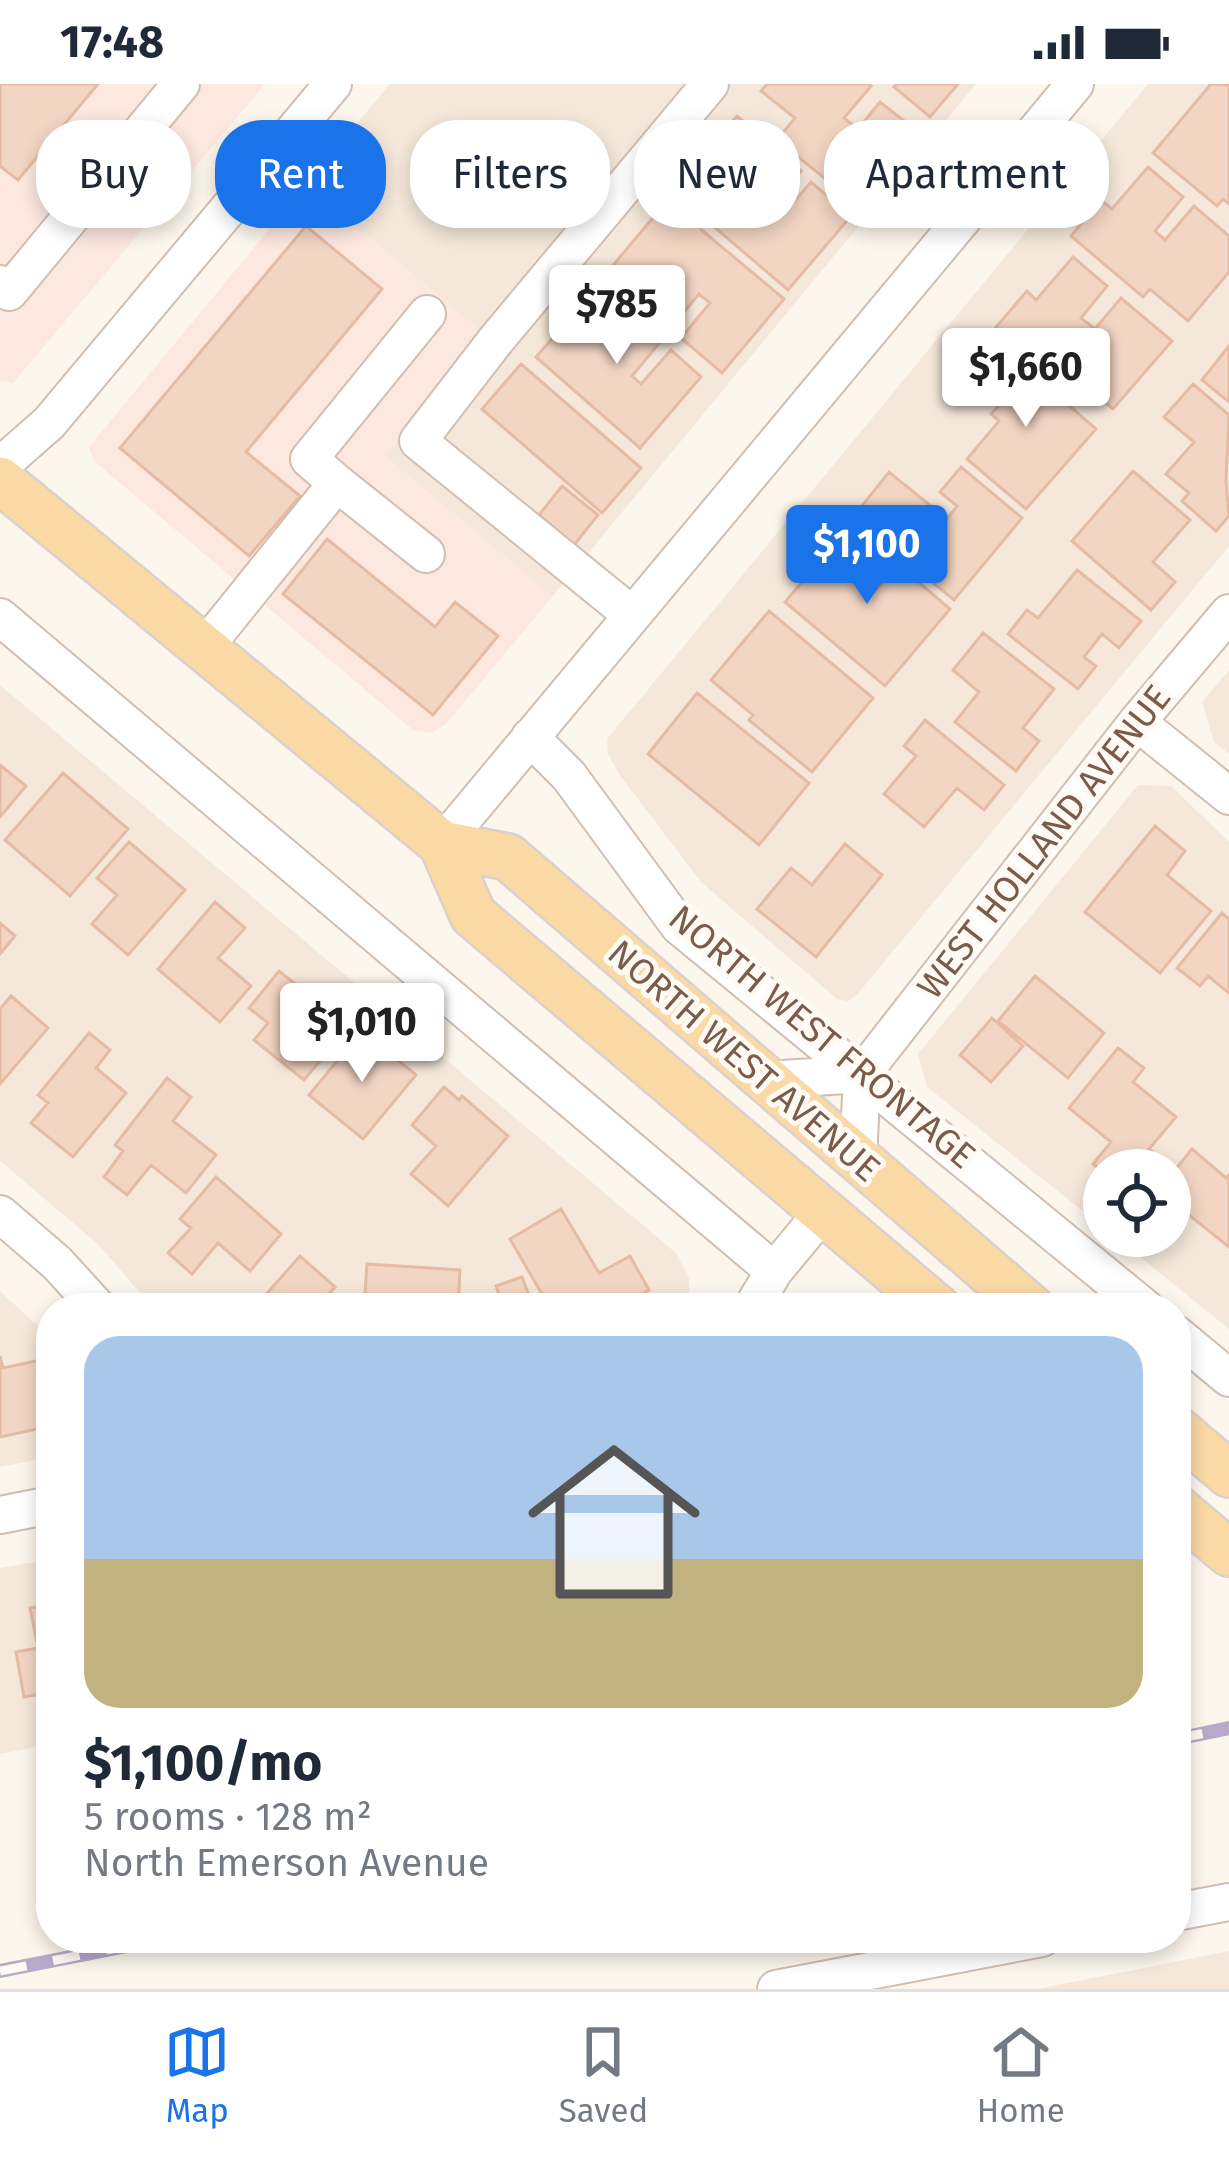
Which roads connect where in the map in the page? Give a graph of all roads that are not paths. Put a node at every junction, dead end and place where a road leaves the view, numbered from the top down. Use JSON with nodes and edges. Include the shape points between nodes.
{"nodes":[{"id":1,"x":181,"y":84,"type":"edge"},
{"id":2,"x":334,"y":84,"type":"edge"},
{"id":3,"x":710,"y":84,"type":"edge"},
{"id":4,"x":1075,"y":84,"type":"edge"},
{"id":5,"x":0,"y":284,"type":"edge"},
{"id":6,"x":427,"y":314,"type":"dead end"},
{"id":7,"x":0,"y":466,"type":"edge"},
{"id":8,"x":0,"y":480,"type":"edge"},
{"id":9,"x":338,"y":483,"type":"junction"},
{"id":10,"x":426,"y":554,"type":"dead end"},
{"id":11,"x":1229,"y":613,"type":"edge"},
{"id":12,"x":632,"y":615,"type":"junction"},
{"id":13,"x":0,"y":617,"type":"edge"},
{"id":14,"x":204,"y":648,"type":"junction"},
{"id":15,"x":1137,"y":722,"type":"junction"},
{"id":16,"x":530,"y":737,"type":"junction"},
{"id":17,"x":1229,"y":796,"type":"edge"},
{"id":18,"x":442,"y":844,"type":"junction"},
{"id":19,"x":862,"y":1074,"type":"junction"},
{"id":20,"x":766,"y":1080,"type":"junction"},
{"id":21,"x":860,"y":1161,"type":"junction"},
{"id":22,"x":823,"y":1212,"type":"junction"},
{"id":23,"x":0,"y":1214,"type":"edge"},
{"id":24,"x":774,"y":1271,"type":"junction"},
{"id":25,"x":85,"y":1293,"type":"edge"},
{"id":26,"x":761,"y":1293,"type":"edge"},
{"id":27,"x":920,"y":1293,"type":"edge"},
{"id":28,"x":1014,"y":1293,"type":"edge"},
{"id":29,"x":1126,"y":1293,"type":"edge"},
{"id":30,"x":1191,"y":1346,"type":"edge"},
{"id":31,"x":1229,"y":1378,"type":"edge"},
{"id":32,"x":1191,"y":1442,"type":"edge"},
{"id":33,"x":1229,"y":1474,"type":"edge"},
{"id":34,"x":36,"y":1508,"type":"edge"},
{"id":35,"x":0,"y":1515,"type":"edge"},
{"id":36,"x":1191,"y":1521,"type":"edge"},
{"id":37,"x":1229,"y":1553,"type":"edge"},
{"id":38,"x":1229,"y":1902,"type":"edge"},
{"id":39,"x":1191,"y":1909,"type":"edge"},
{"id":40,"x":964,"y":1953,"type":"edge"},
{"id":41,"x":776,"y":1989,"type":"edge"}],
"edges":[{"from":1,"to":5,"type":"street","via":[[9,292]]},
{"from":2,"to":7,"type":"street","via":[[49,423]]},
{"from":3,"to":12,"type":"street","via":[[418,441]]},
{"from":4,"to":12,"type":"street"},
{"from":6,"to":9,"type":"street","via":[[309,459]]},
{"from":8,"to":14,"type":"main road","name":"NORTH WEST AVENUE"},
{"from":9,"to":10,"type":"street"},
{"from":9,"to":14,"type":"street"},
{"from":11,"to":15,"type":"street","name":"WEST HOLLAND AVENUE"},
{"from":12,"to":16,"type":"street"},
{"from":13,"to":24,"type":"street"},
{"from":14,"to":18,"type":"main road","name":"NORTH WEST AVENUE"},
{"from":15,"to":17,"type":"street"},
{"from":15,"to":19,"type":"street","name":"WEST HOLLAND AVENUE"},
{"from":16,"to":18,"type":"street"},
{"from":16,"to":19,"type":"street","name":"NORTH WEST FRONTAGE","via":[[569,776],[679,926]]},
{"from":18,"to":20,"type":"main road","name":"NORTH WEST AVENUE","via":[[508,857]]},
{"from":18,"to":22,"type":"main road","name":"NORTH WEST AVENUE","via":[[473,915]]},
{"from":19,"to":20,"type":"street"},
{"from":19,"to":21,"type":"street"},
{"from":19,"to":29,"type":"street","name":"NORTH WEST FRONTAGE"},
{"from":20,"to":21,"type":"main road","name":"NORTH WEST AVENUE"},
{"from":21,"to":22,"type":"main road"},
{"from":21,"to":28,"type":"main road","name":"NORTH WEST AVENUE"},
{"from":22,"to":24,"type":"street"},
{"from":22,"to":27,"type":"main road","name":"NORTH WEST AVENUE"},
{"from":23,"to":25,"type":"street"},
{"from":24,"to":26,"type":"street"},
{"from":30,"to":31,"type":"street"},
{"from":32,"to":33,"type":"main road"},
{"from":34,"to":35,"type":"street"},
{"from":36,"to":37,"type":"main road"},
{"from":38,"to":39,"type":"street"},
{"from":40,"to":41,"type":"street"}]}
